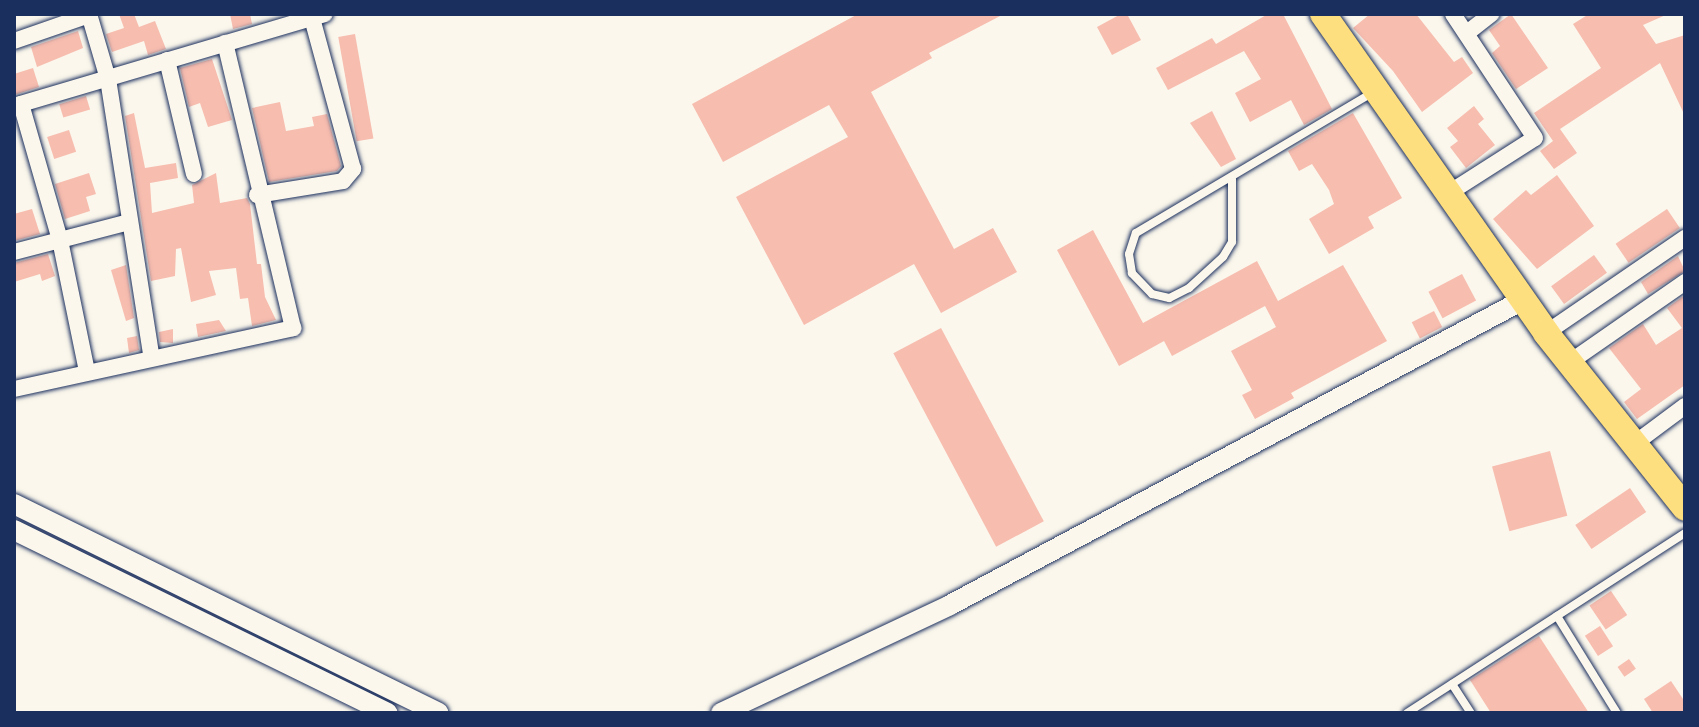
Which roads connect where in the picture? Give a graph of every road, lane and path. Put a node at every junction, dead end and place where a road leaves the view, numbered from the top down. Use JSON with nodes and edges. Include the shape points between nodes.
{"nodes":[{"id":1,"x":1324,"y":14,"type":"edge"},
{"id":2,"x":1453,"y":14,"type":"edge"},
{"id":3,"x":1491,"y":14,"type":"edge"},
{"id":4,"x":89,"y":15,"type":"edge"},
{"id":5,"x":316,"y":15,"type":"edge"},
{"id":6,"x":1467,"y":33,"type":"junction"},
{"id":7,"x":14,"y":41,"type":"edge"},
{"id":8,"x":225,"y":43,"type":"junction"},
{"id":9,"x":167,"y":60,"type":"junction"},
{"id":10,"x":108,"y":79,"type":"junction"},
{"id":11,"x":1378,"y":89,"type":"junction"},
{"id":12,"x":17,"y":105,"type":"edge"},
{"id":13,"x":194,"y":174,"type":"dead end"},
{"id":14,"x":1232,"y":179,"type":"junction"},
{"id":15,"x":1452,"y":191,"type":"junction"},
{"id":16,"x":257,"y":195,"type":"junction"},
{"id":17,"x":129,"y":222,"type":"junction"},
{"id":18,"x":1685,"y":238,"type":"edge"},
{"id":19,"x":60,"y":240,"type":"junction"},
{"id":20,"x":14,"y":252,"type":"edge"},
{"id":21,"x":1685,"y":282,"type":"edge"},
{"id":22,"x":1523,"y":300,"type":"junction"},
{"id":23,"x":1546,"y":333,"type":"junction"},
{"id":24,"x":151,"y":355,"type":"junction"},
{"id":25,"x":1570,"y":362,"type":"junction"},
{"id":26,"x":87,"y":372,"type":"junction"},
{"id":27,"x":14,"y":389,"type":"edge"},
{"id":28,"x":1685,"y":406,"type":"edge"},
{"id":29,"x":1634,"y":444,"type":"junction"},
{"id":30,"x":14,"y":504,"type":"edge"},
{"id":31,"x":1685,"y":508,"type":"edge"},
{"id":32,"x":14,"y":530,"type":"edge"},
{"id":33,"x":1685,"y":533,"type":"edge"},
{"id":34,"x":1557,"y":616,"type":"junction"},
{"id":35,"x":1452,"y":684,"type":"junction"},
{"id":36,"x":388,"y":713,"type":"edge"},
{"id":37,"x":438,"y":713,"type":"edge"},
{"id":38,"x":721,"y":713,"type":"edge"},
{"id":39,"x":1407,"y":713,"type":"edge"},
{"id":40,"x":1471,"y":713,"type":"edge"},
{"id":41,"x":1617,"y":713,"type":"edge"}],
"edges":[{"from":1,"to":11,"type":"main road"},
{"from":2,"to":6,"type":"street"},
{"from":3,"to":6,"type":"street"},
{"from":4,"to":7,"type":"street"},
{"from":4,"to":10,"type":"street"},
{"from":5,"to":8,"type":"street"},
{"from":5,"to":16,"type":"street","via":[[353,169],[343,181]]},
{"from":6,"to":15,"type":"street","via":[[1535,138]]},
{"from":8,"to":9,"type":"street"},
{"from":8,"to":16,"type":"street"},
{"from":9,"to":10,"type":"street"},
{"from":9,"to":13,"type":"street"},
{"from":10,"to":12,"type":"street"},
{"from":10,"to":17,"type":"street"},
{"from":11,"to":14,"type":"lane"},
{"from":11,"to":15,"type":"main road"},
{"from":12,"to":19,"type":"street"},
{"from":14,"to":14,"type":"lane","via":[[1136,233],[1129,254],[1132,273],[1152,294],[1169,298],[1189,288],[1223,257],[1232,242]]},
{"from":15,"to":22,"type":"main road"},
{"from":16,"to":24,"type":"street","via":[[286,282],[293,328]]},
{"from":17,"to":19,"type":"street"},
{"from":17,"to":24,"type":"street"},
{"from":18,"to":23,"type":"street"},
{"from":19,"to":20,"type":"street"},
{"from":19,"to":26,"type":"street"},
{"from":21,"to":25,"type":"street"},
{"from":22,"to":23,"type":"main road"},
{"from":22,"to":38,"type":"street","via":[[950,605]]},
{"from":23,"to":25,"type":"main road"},
{"from":24,"to":26,"type":"street"},
{"from":25,"to":29,"type":"main road"},
{"from":26,"to":27,"type":"street"},
{"from":28,"to":29,"type":"street"},
{"from":29,"to":31,"type":"main road"},
{"from":30,"to":37,"type":"street"},
{"from":32,"to":36,"type":"street"},
{"from":33,"to":34,"type":"lane"},
{"from":34,"to":35,"type":"lane"},
{"from":34,"to":41,"type":"lane"},
{"from":35,"to":39,"type":"lane"},
{"from":35,"to":40,"type":"lane"}]}
